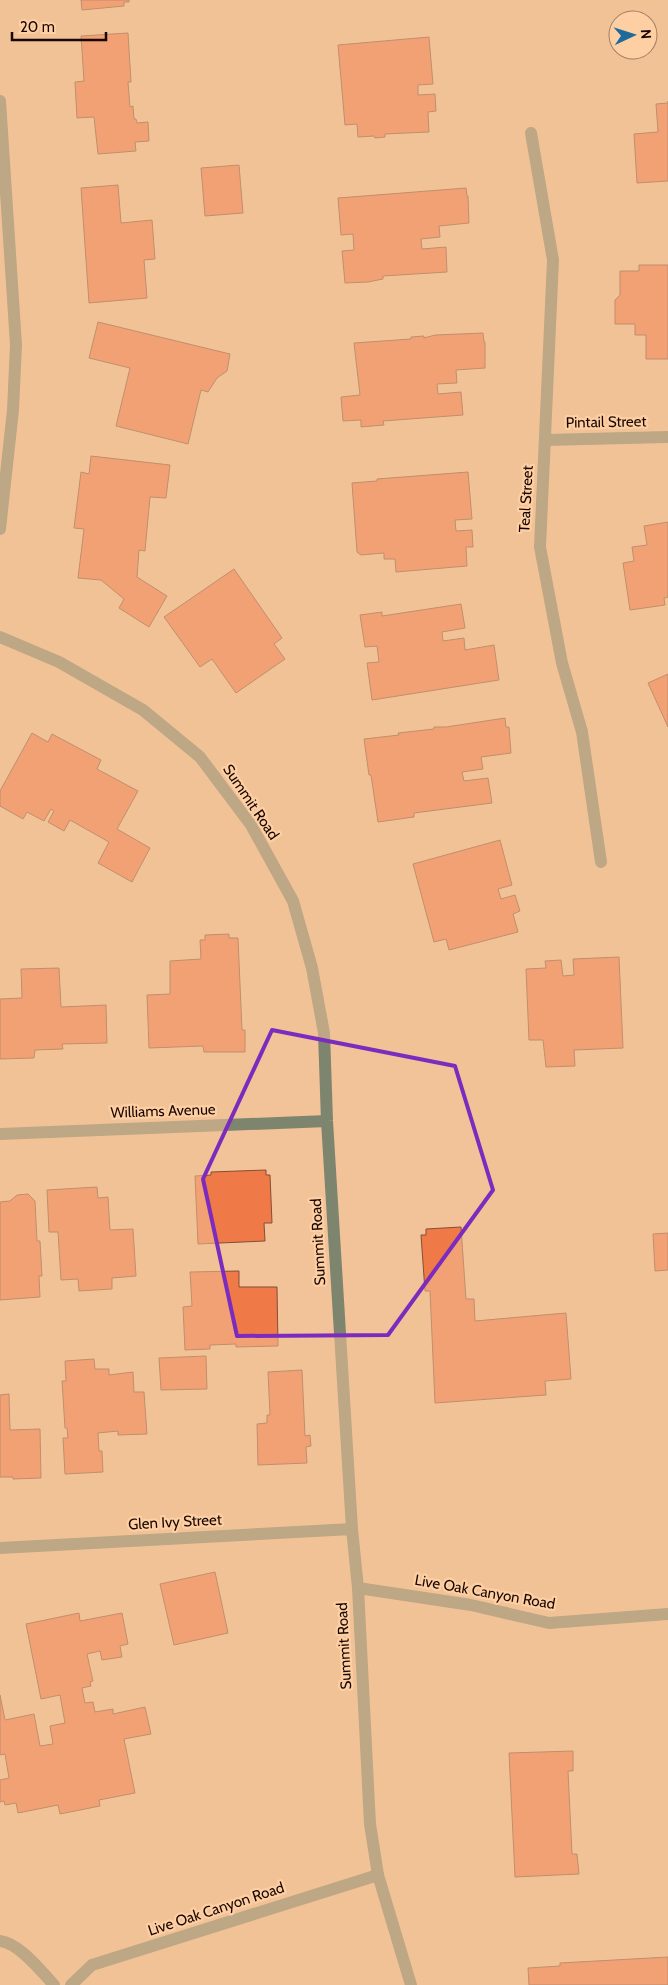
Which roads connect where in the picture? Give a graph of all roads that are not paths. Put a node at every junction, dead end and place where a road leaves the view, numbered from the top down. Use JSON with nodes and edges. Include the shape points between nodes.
{"nodes":[{"id":1,"x":0,"y":101,"type":"edge"},
{"id":2,"x":531,"y":133,"type":"dead end"},
{"id":3,"x":668,"y":437,"type":"edge"},
{"id":4,"x":545,"y":440,"type":"junction"},
{"id":5,"x":0,"y":529,"type":"edge"},
{"id":6,"x":0,"y":637,"type":"edge"},
{"id":7,"x":601,"y":862,"type":"dead end"},
{"id":8,"x":327,"y":1121,"type":"junction"},
{"id":9,"x":0,"y":1134,"type":"edge"},
{"id":10,"x":352,"y":1529,"type":"junction"},
{"id":11,"x":0,"y":1548,"type":"edge"},
{"id":12,"x":358,"y":1588,"type":"junction"},
{"id":13,"x":668,"y":1614,"type":"edge"},
{"id":14,"x":378,"y":1875,"type":"junction"},
{"id":15,"x":0,"y":1940,"type":"edge"},
{"id":16,"x":54,"y":1985,"type":"edge"},
{"id":17,"x":71,"y":1985,"type":"edge"},
{"id":18,"x":411,"y":1985,"type":"edge"}],
"edges":[{"from":1,"to":5,"type":"street","via":[[16,346],[13,410]]},
{"from":2,"to":4,"type":"street","name":"Teal Street","via":[[553,260]]},
{"from":3,"to":4,"type":"street","name":"Pintail Street"},
{"from":4,"to":7,"type":"street","name":"Teal Street","via":[[540,547],[562,663],[582,732]]},
{"from":6,"to":8,"type":"street","name":"Summit Road","via":[[59,662],[143,710],[200,757],[251,825],[293,901],[312,968],[324,1033]]},
{"from":8,"to":9,"type":"street","name":"Williams Avenue"},
{"from":8,"to":10,"type":"street","name":"Summit Road"},
{"from":10,"to":11,"type":"street","name":"Glen Ivy Street"},
{"from":10,"to":12,"type":"street","name":"Summit Road"},
{"from":12,"to":13,"type":"street","name":"Live Oak Canyon Road","via":[[471,1604],[549,1623]]},
{"from":12,"to":14,"type":"street","name":"Summit Road","via":[[370,1824]]},
{"from":14,"to":17,"type":"street","name":"Live Oak Canyon Road","via":[[92,1965]]},
{"from":14,"to":18,"type":"street","name":"Summit Road"},
{"from":15,"to":16,"type":"street","via":[[27,1956]]}]}
